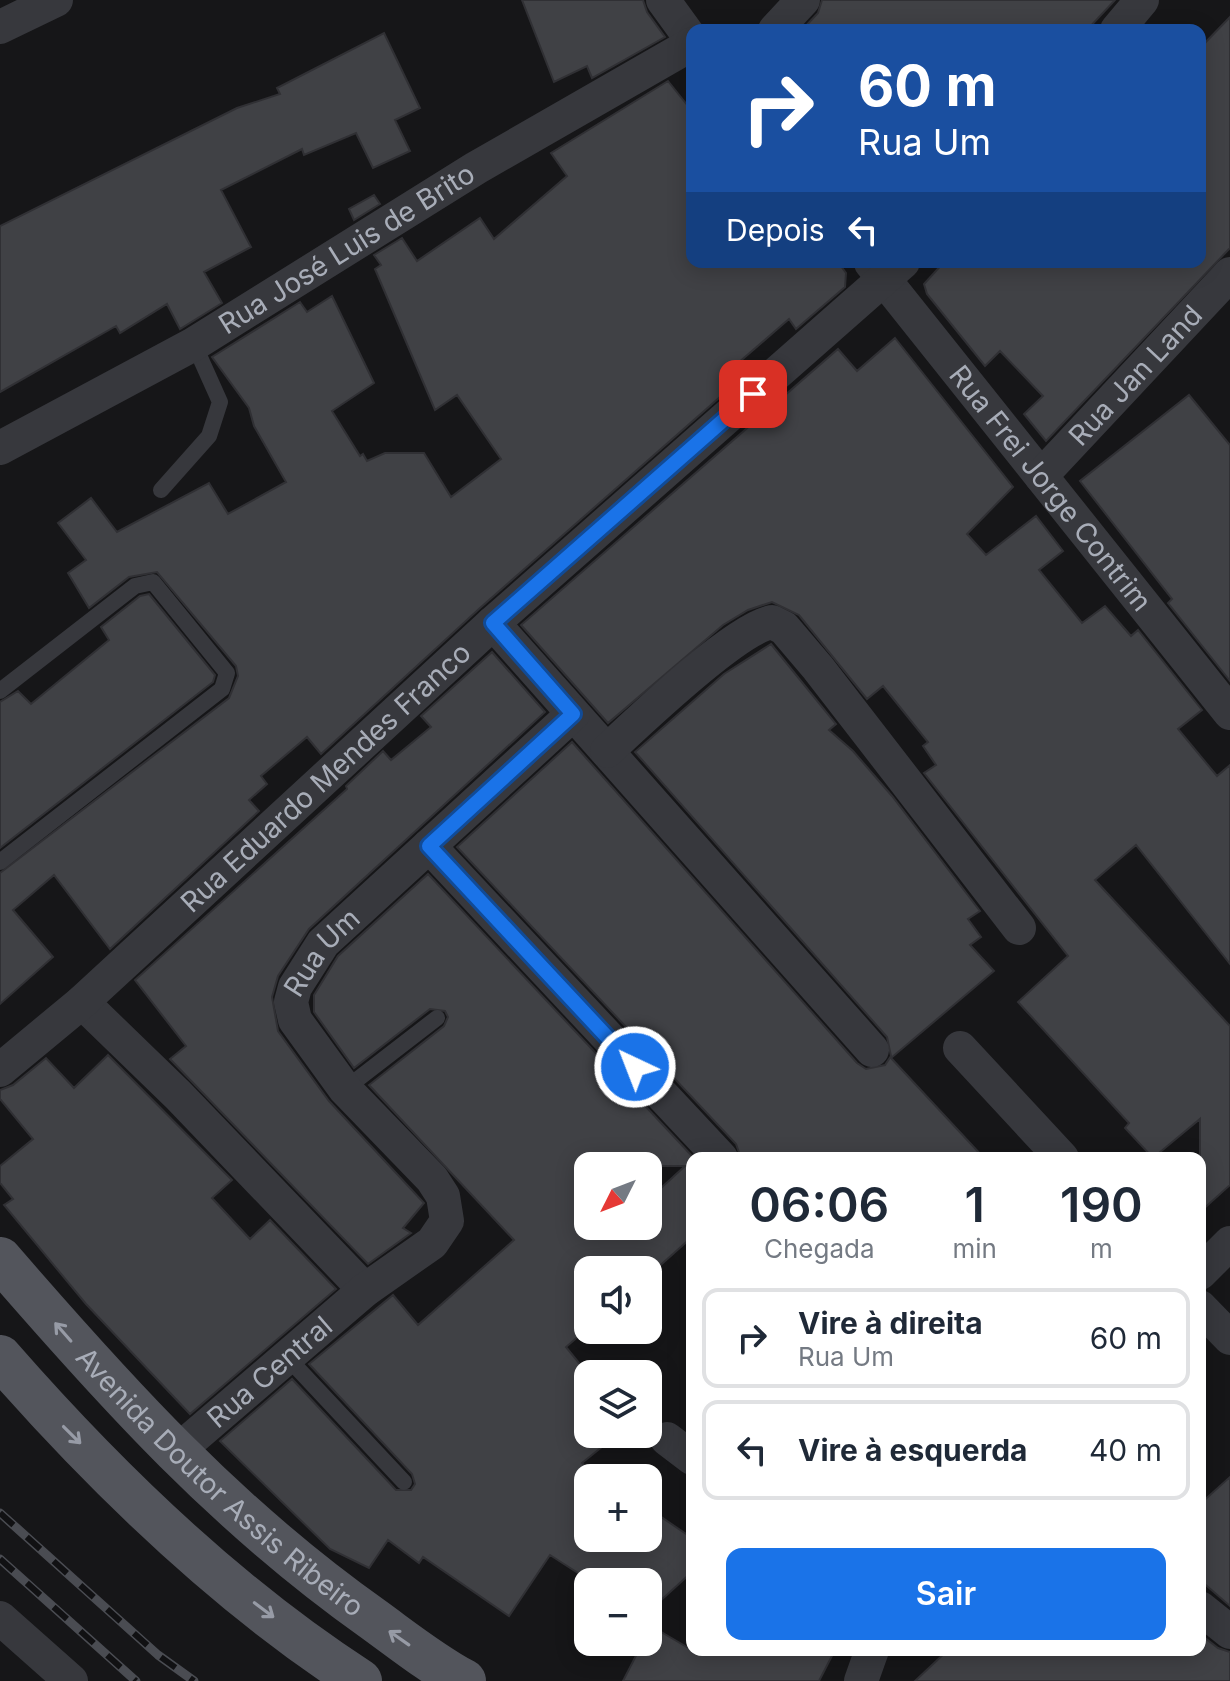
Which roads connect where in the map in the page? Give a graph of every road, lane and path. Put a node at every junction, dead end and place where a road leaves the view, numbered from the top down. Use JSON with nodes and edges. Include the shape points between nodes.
{"nodes":[{"id":1,"x":56,"y":0,"type":"edge"},
{"id":2,"x":663,"y":0,"type":"edge"},
{"id":3,"x":803,"y":0,"type":"edge"},
{"id":4,"x":1142,"y":0,"type":"edge"},
{"id":5,"x":781,"y":24,"type":"edge"},
{"id":6,"x":1122,"y":24,"type":"edge"},
{"id":7,"x":0,"y":27,"type":"edge"},
{"id":8,"x":686,"y":33,"type":"edge"},
{"id":9,"x":686,"y":46,"type":"edge"},
{"id":10,"x":886,"y":268,"type":"edge"},
{"id":11,"x":1230,"y":274,"type":"edge"},
{"id":12,"x":194,"y":344,"type":"junction"},
{"id":13,"x":0,"y":448,"type":"edge"},
{"id":14,"x":1041,"y":476,"type":"junction"},
{"id":15,"x":161,"y":490,"type":"dead end"},
{"id":16,"x":493,"y":623,"type":"junction"},
{"id":17,"x":0,"y":691,"type":"edge"},
{"id":18,"x":1230,"y":713,"type":"edge"},
{"id":19,"x":573,"y":714,"type":"junction"},
{"id":20,"x":607,"y":751,"type":"junction"},
{"id":21,"x":429,"y":846,"type":"junction"},
{"id":22,"x":0,"y":862,"type":"edge"},
{"id":23,"x":1019,"y":928,"type":"dead end"},
{"id":24,"x":82,"y":1002,"type":"junction"},
{"id":25,"x":437,"y":1018,"type":"dead end"},
{"id":26,"x":960,"y":1048,"type":"dead end"},
{"id":27,"x":872,"y":1050,"type":"dead end"},
{"id":28,"x":0,"y":1070,"type":"edge"},
{"id":29,"x":345,"y":1089,"type":"junction"},
{"id":30,"x":715,"y":1152,"type":"edge"},
{"id":31,"x":1056,"y":1152,"type":"edge"},
{"id":32,"x":1230,"y":1243,"type":"edge"},
{"id":33,"x":0,"y":1259,"type":"edge"},
{"id":34,"x":1206,"y":1267,"type":"edge"},
{"id":35,"x":365,"y":1290,"type":"junction"},
{"id":36,"x":1206,"y":1313,"type":"edge"},
{"id":37,"x":1230,"y":1338,"type":"edge"},
{"id":38,"x":286,"y":1356,"type":"junction"},
{"id":39,"x":0,"y":1357,"type":"edge"},
{"id":40,"x":174,"y":1454,"type":"junction"},
{"id":41,"x":404,"y":1482,"type":"dead end"},
{"id":42,"x":1206,"y":1613,"type":"edge"},
{"id":43,"x":0,"y":1618,"type":"edge"},
{"id":44,"x":1230,"y":1632,"type":"edge"},
{"id":45,"x":870,"y":1656,"type":"edge"},
{"id":46,"x":71,"y":1681,"type":"edge"},
{"id":47,"x":360,"y":1681,"type":"edge"},
{"id":48,"x":464,"y":1681,"type":"edge"},
{"id":49,"x":861,"y":1681,"type":"edge"}],
"edges":[{"from":1,"to":7,"type":"street"},
{"from":2,"to":8,"type":"street"},
{"from":3,"to":5,"type":"street"},
{"from":4,"to":6,"type":"street"},
{"from":9,"to":12,"type":"street","name":"Rua José Luis de Brito","via":[[476,168]]},
{"from":10,"to":14,"type":"street","name":"Rua Frei Jorge Contrim"},
{"from":10,"to":16,"type":"street","name":"Rua Eduardo Mendes Franco"},
{"from":11,"to":14,"type":"street","name":"Rua Jan Land"},
{"from":12,"to":13,"type":"street","name":"Rua José Luis de Brito"},
{"from":12,"to":15,"type":"lane","via":[[220,402],[209,436]]},
{"from":14,"to":18,"type":"street","name":"Rua Frei Jorge Contrim"},
{"from":16,"to":19,"type":"street"},
{"from":16,"to":24,"type":"street","name":"Rua Eduardo Mendes Franco"},
{"from":17,"to":22,"type":"lane","via":[[135,586],[153,582],[227,673],[222,689]]},
{"from":19,"to":20,"type":"street"},
{"from":19,"to":21,"type":"street","name":"Rua Um"},
{"from":20,"to":23,"type":"street","via":[[701,668],[772,622],[784,628],[818,668]]},
{"from":20,"to":27,"type":"street"},
{"from":21,"to":29,"type":"street","name":"Rua Um","via":[[323,943],[295,987],[295,1020]]},
{"from":21,"to":30,"type":"street"},
{"from":24,"to":28,"type":"street","name":"Rua Eduardo Mendes Franco"},
{"from":24,"to":35,"type":"street"},
{"from":25,"to":29,"type":"lane"},
{"from":26,"to":31,"type":"street"},
{"from":29,"to":35,"type":"street","name":"Rua Um","via":[[432,1179],[447,1209],[443,1231],[432,1243]]},
{"from":32,"to":34,"type":"street"},
{"from":40,"to":33,"type":"main road","name":"Avenida Doutor Assis Ribeiro","one_way":true},
{"from":35,"to":38,"type":"street","name":"Rua Central"},
{"from":36,"to":37,"type":"street"},
{"from":38,"to":40,"type":"street","name":"Rua Central"},
{"from":38,"to":41,"type":"lane"},
{"from":39,"to":47,"type":"main road","name":"Avenida Doutor Assis Ribeiro","one_way":true,"via":[[134,1497],[210,1567]]},
{"from":48,"to":40,"type":"main road","name":"Avenida Doutor Assis Ribeiro","one_way":true,"via":[[270,1541]]},
{"from":42,"to":44,"type":"street"},
{"from":43,"to":46,"type":"street"},
{"from":45,"to":49,"type":"street"}]}
